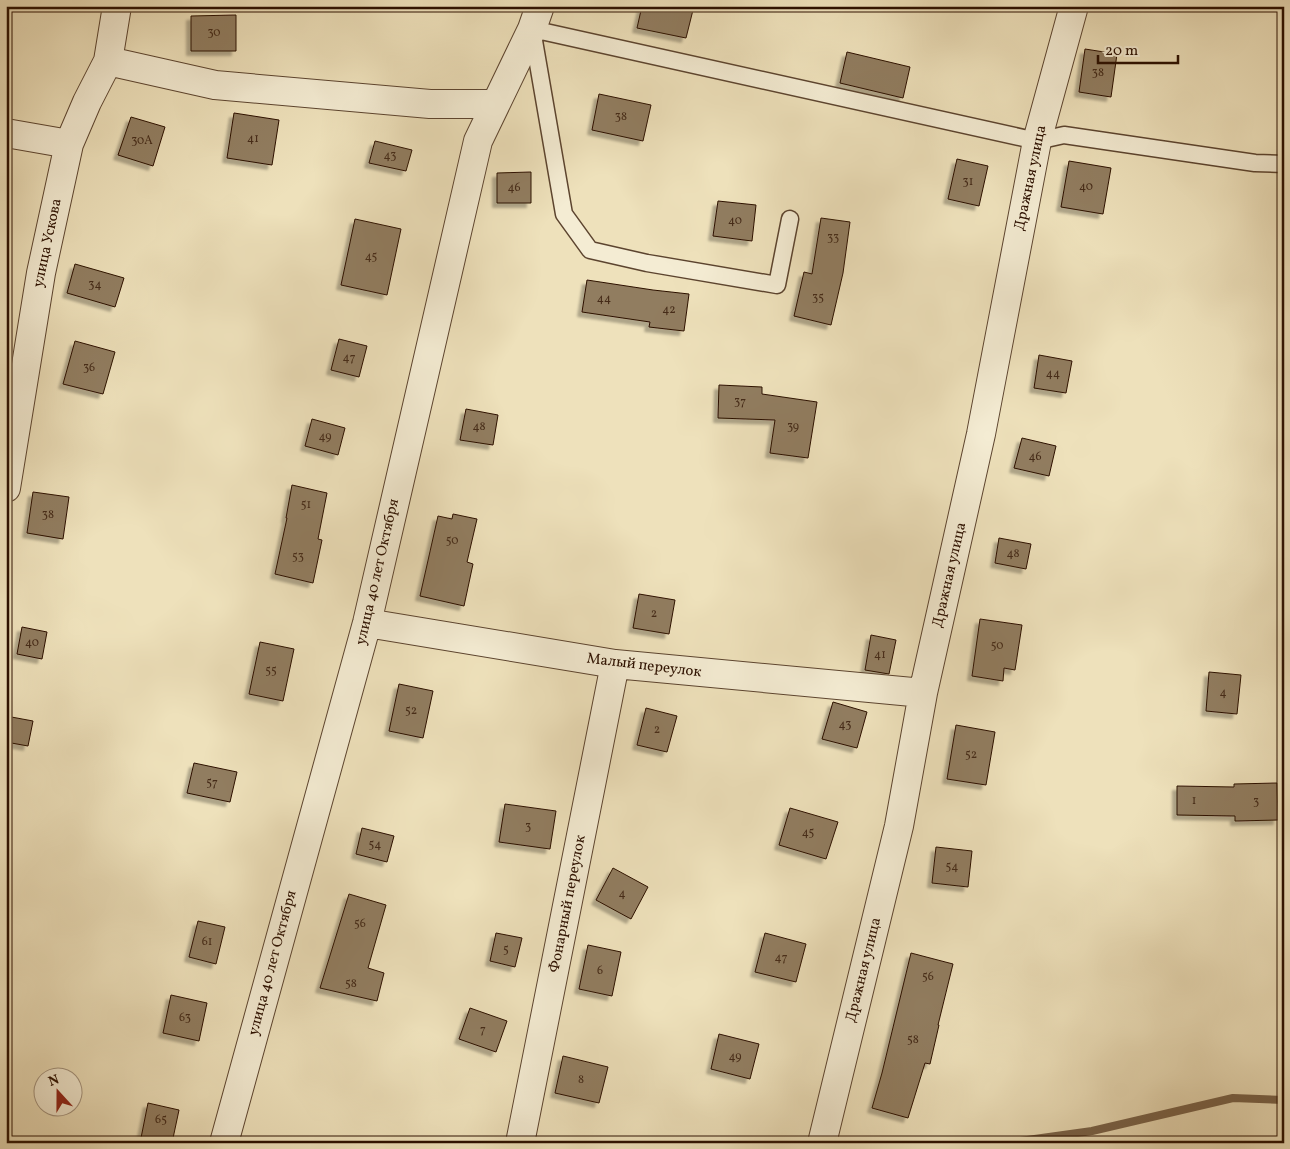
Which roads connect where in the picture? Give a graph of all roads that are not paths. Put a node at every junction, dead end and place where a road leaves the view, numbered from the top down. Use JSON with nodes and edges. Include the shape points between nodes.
{"nodes":[{"id":1,"x":117,"y":6,"type":"edge"},
{"id":2,"x":1074,"y":6,"type":"edge"},
{"id":3,"x":536,"y":18,"type":"edge"},
{"id":4,"x":108,"y":61,"type":"junction"},
{"id":5,"x":495,"y":104,"type":"junction"},
{"id":6,"x":6,"y":133,"type":"edge"},
{"id":7,"x":1037,"y":141,"type":"junction"},
{"id":8,"x":69,"y":144,"type":"junction"},
{"id":9,"x":1284,"y":164,"type":"edge"},
{"id":10,"x":790,"y":219,"type":"dead end"},
{"id":11,"x":6,"y":488,"type":"edge"},
{"id":12,"x":367,"y":623,"type":"junction"},
{"id":13,"x":615,"y":664,"type":"junction"},
{"id":14,"x":923,"y":693,"type":"junction"},
{"id":15,"x":224,"y":1143,"type":"edge"},
{"id":16,"x":520,"y":1143,"type":"edge"},
{"id":17,"x":822,"y":1143,"type":"edge"}],
"edges":[{"from":1,"to":4,"type":"street","name":"улица Ускова"},
{"from":2,"to":7,"type":"street","name":"Дражная улица"},
{"from":3,"to":5,"type":"street","name":"улица 40 лет Октября"},
{"from":3,"to":7,"type":"lane"},
{"from":3,"to":10,"type":"lane","via":[[564,214],[590,250],[777,285]]},
{"from":4,"to":5,"type":"street","via":[[215,85],[430,104]]},
{"from":4,"to":8,"type":"street","name":"улица Ускова"},
{"from":5,"to":12,"type":"street","name":"улица 40 лет Октября","via":[[478,141]]},
{"from":6,"to":8,"type":"street"},
{"from":7,"to":9,"type":"lane","via":[[1064,135],[1255,163]]},
{"from":7,"to":14,"type":"street","name":"Дражная улица","via":[[981,434]]},
{"from":8,"to":11,"type":"street","name":"улица Ускова","via":[[41,273]]},
{"from":12,"to":13,"type":"street","name":"Малый переулок"},
{"from":12,"to":15,"type":"street","name":"улица 40 лет Октября"},
{"from":13,"to":14,"type":"street","name":"Малый переулок"},
{"from":13,"to":16,"type":"street","name":"Фонарный переулок"},
{"from":14,"to":17,"type":"street","name":"Дражная улица","via":[[899,826]]}]}
